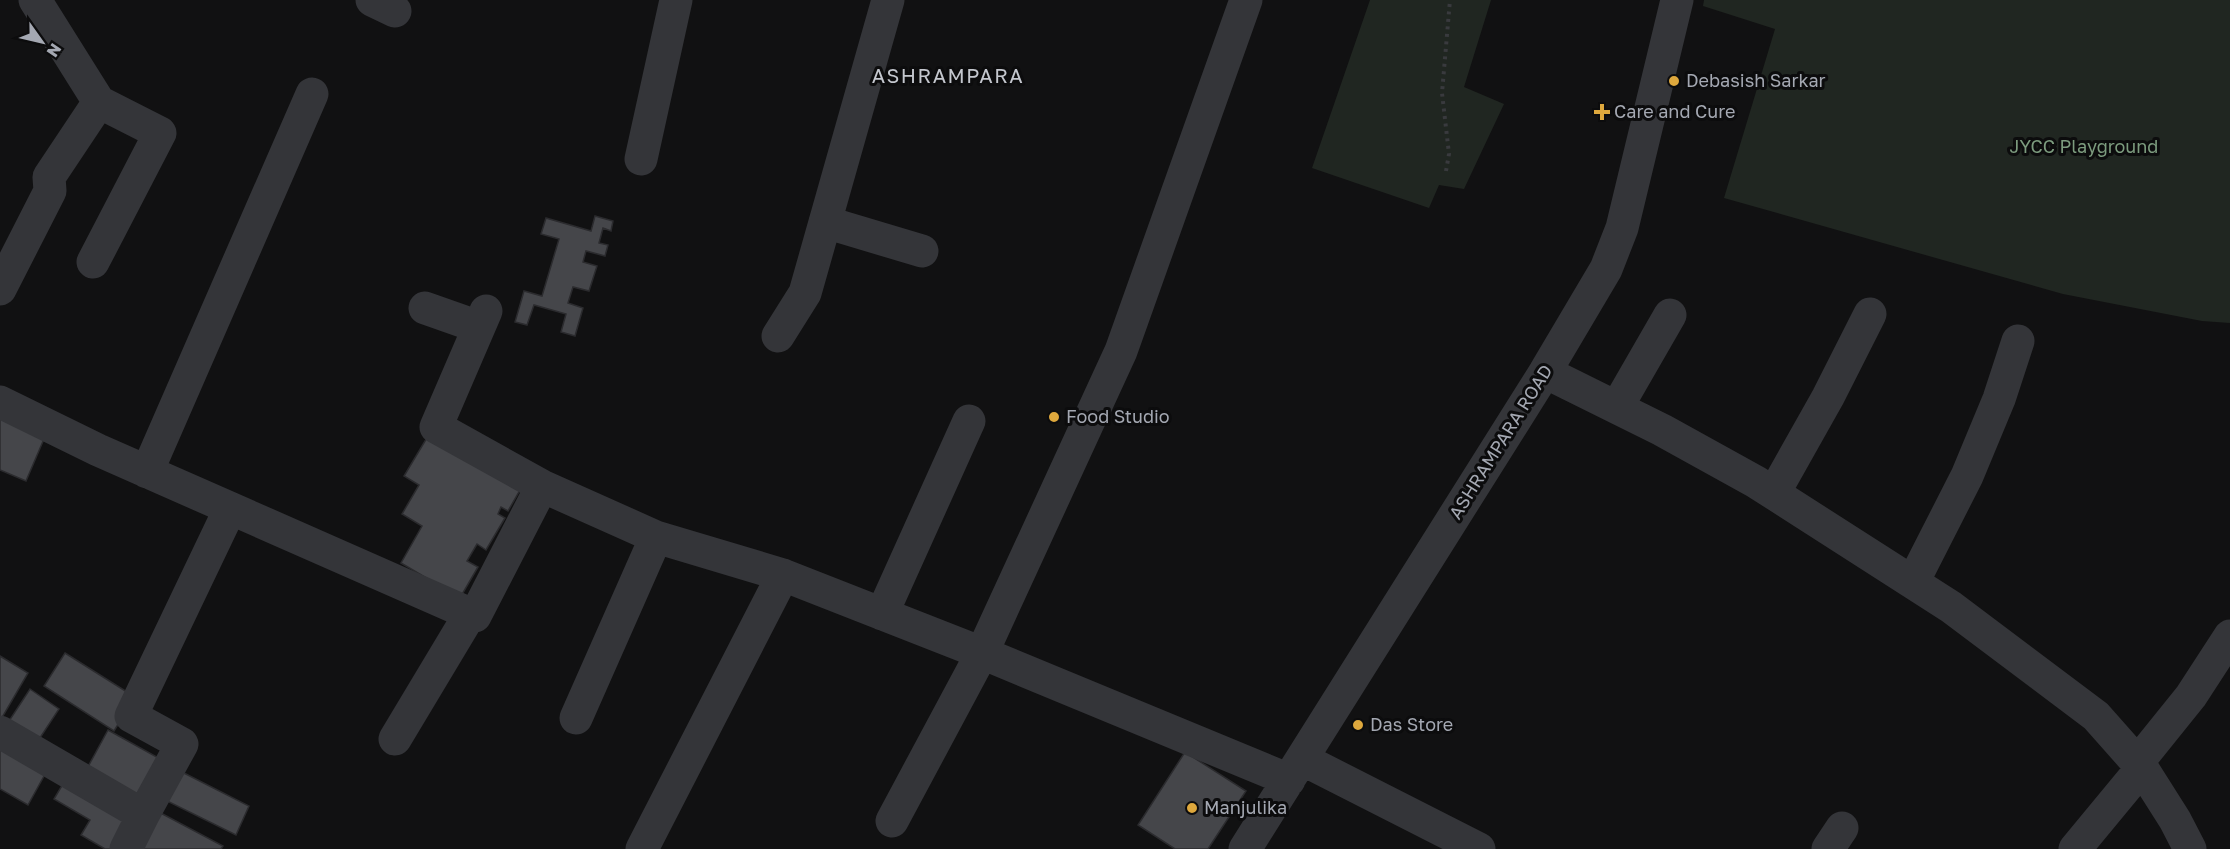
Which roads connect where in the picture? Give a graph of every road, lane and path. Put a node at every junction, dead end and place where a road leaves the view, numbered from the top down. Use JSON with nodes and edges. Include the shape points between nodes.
{"nodes":[{"id":1,"x":35,"y":0,"type":"edge"},
{"id":2,"x":676,"y":0,"type":"edge"},
{"id":3,"x":888,"y":0,"type":"edge"},
{"id":4,"x":1246,"y":0,"type":"edge"},
{"id":5,"x":1450,"y":0,"type":"edge"},
{"id":6,"x":1673,"y":1,"type":"edge"},
{"id":7,"x":312,"y":94,"type":"dead end"},
{"id":8,"x":99,"y":102,"type":"junction"},
{"id":9,"x":641,"y":159,"type":"dead end"},
{"id":10,"x":1446,"y":171,"type":"dead end"},
{"id":11,"x":825,"y":222,"type":"junction"},
{"id":12,"x":922,"y":251,"type":"dead end"},
{"id":13,"x":93,"y":262,"type":"dead end"},
{"id":14,"x":0,"y":289,"type":"edge"},
{"id":15,"x":425,"y":308,"type":"dead end"},
{"id":16,"x":1870,"y":314,"type":"dead end"},
{"id":17,"x":1670,"y":315,"type":"dead end"},
{"id":18,"x":778,"y":336,"type":"dead end"},
{"id":19,"x":2018,"y":342,"type":"dead end"},
{"id":20,"x":1545,"y":372,"type":"junction"},
{"id":21,"x":0,"y":402,"type":"edge"},
{"id":22,"x":1617,"y":407,"type":"junction"},
{"id":23,"x":969,"y":421,"type":"dead end"},
{"id":24,"x":147,"y":472,"type":"junction"},
{"id":25,"x":542,"y":486,"type":"junction"},
{"id":26,"x":1774,"y":493,"type":"junction"},
{"id":27,"x":230,"y":509,"type":"junction"},
{"id":28,"x":656,"y":537,"type":"junction"},
{"id":29,"x":783,"y":576,"type":"junction"},
{"id":30,"x":1913,"y":582,"type":"junction"},
{"id":31,"x":470,"y":614,"type":"junction"},
{"id":32,"x":882,"y":614,"type":"junction"},
{"id":33,"x":2230,"y":636,"type":"edge"},
{"id":34,"x":982,"y":652,"type":"junction"},
{"id":35,"x":576,"y":718,"type":"dead end"},
{"id":36,"x":0,"y":732,"type":"edge"},
{"id":37,"x":395,"y":739,"type":"dead end"},
{"id":38,"x":2139,"y":765,"type":"junction"},
{"id":39,"x":1296,"y":770,"type":"junction"},
{"id":40,"x":142,"y":814,"type":"junction"},
{"id":41,"x":892,"y":821,"type":"dead end"},
{"id":42,"x":126,"y":849,"type":"edge"},
{"id":43,"x":642,"y":849,"type":"edge"},
{"id":44,"x":1245,"y":849,"type":"edge"},
{"id":45,"x":1479,"y":849,"type":"edge"},
{"id":46,"x":2074,"y":849,"type":"edge"},
{"id":47,"x":2190,"y":849,"type":"edge"}],
"edges":[{"from":1,"to":8,"type":"street"},
{"from":2,"to":9,"type":"street"},
{"from":3,"to":11,"type":"street"},
{"from":4,"to":34,"type":"street","via":[[1121,351]]},
{"from":5,"to":10,"type":"path","via":[[1442,93],[1449,154]]},
{"from":6,"to":20,"type":"street","name":"ASHRAMPARA ROAD","via":[[1622,228],[1606,269]]},
{"from":7,"to":24,"type":"street"},
{"from":8,"to":13,"type":"street","via":[[160,133]]},
{"from":8,"to":14,"type":"street","via":[[49,177],[50,191]]},
{"from":11,"to":12,"type":"street"},
{"from":11,"to":18,"type":"street","via":[[804,293]]},
{"from":15,"to":25,"type":"street","via":[[482,319],[436,427]]},
{"from":16,"to":26,"type":"street"},
{"from":17,"to":22,"type":"street"},
{"from":19,"to":30,"type":"street","via":[[1967,476]]},
{"from":20,"to":22,"type":"street"},
{"from":20,"to":39,"type":"street","name":"ASHRAMPARA ROAD"},
{"from":21,"to":24,"type":"street"},
{"from":22,"to":26,"type":"street"},
{"from":23,"to":32,"type":"street"},
{"from":24,"to":27,"type":"street"},
{"from":25,"to":28,"type":"street"},
{"from":25,"to":31,"type":"street","via":[[475,616]]},
{"from":26,"to":30,"type":"street"},
{"from":27,"to":31,"type":"street"},
{"from":27,"to":40,"type":"street","via":[[131,716],[182,744]]},
{"from":28,"to":29,"type":"street"},
{"from":28,"to":35,"type":"street"},
{"from":29,"to":32,"type":"street"},
{"from":29,"to":43,"type":"street"},
{"from":30,"to":38,"type":"street","via":[[2096,716]]},
{"from":31,"to":37,"type":"street"},
{"from":32,"to":34,"type":"street"},
{"from":33,"to":38,"type":"street"},
{"from":34,"to":39,"type":"street"},
{"from":34,"to":41,"type":"street"},
{"from":36,"to":40,"type":"street"},
{"from":38,"to":46,"type":"street"},
{"from":38,"to":47,"type":"street"},
{"from":39,"to":44,"type":"street","name":"ASHRAMPARA ROAD"},
{"from":39,"to":45,"type":"street"},
{"from":40,"to":42,"type":"street"}]}
